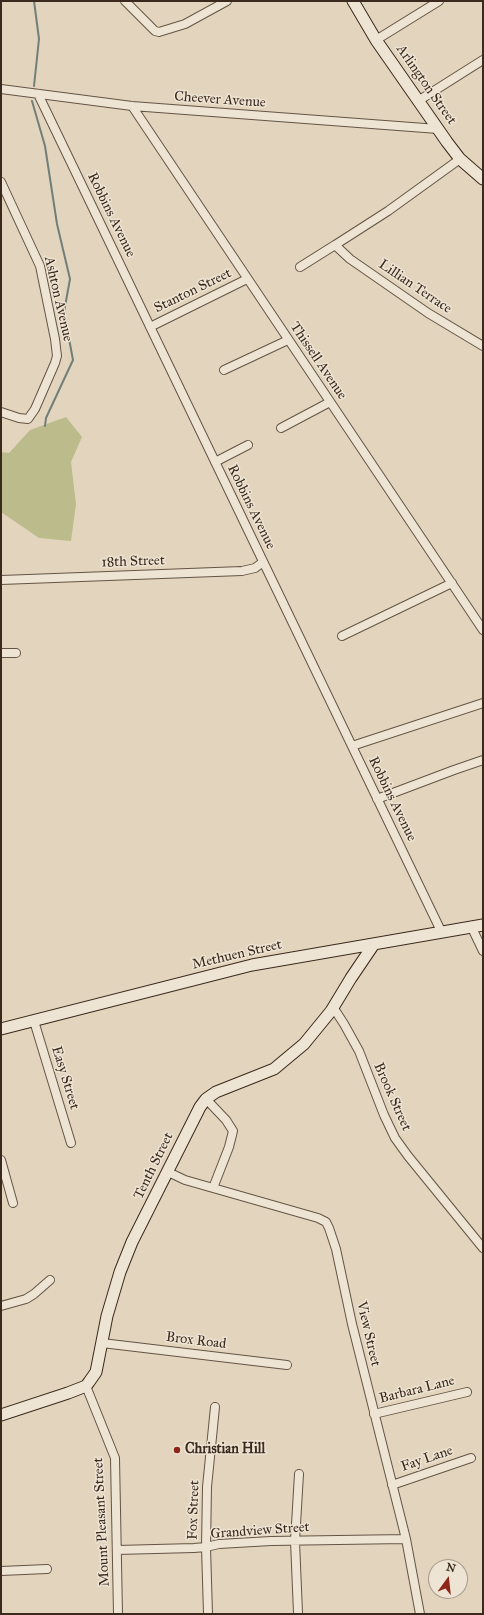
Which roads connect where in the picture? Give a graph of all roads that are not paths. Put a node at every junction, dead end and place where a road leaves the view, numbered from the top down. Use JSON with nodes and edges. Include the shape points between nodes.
{"nodes":[{"id":1,"x":125,"y":1,"type":"edge"},
{"id":2,"x":227,"y":1,"type":"edge"},
{"id":3,"x":353,"y":1,"type":"edge"},
{"id":4,"x":439,"y":1,"type":"edge"},
{"id":5,"x":376,"y":40,"type":"junction"},
{"id":6,"x":483,"y":60,"type":"edge"},
{"id":7,"x":1,"y":89,"type":"edge"},
{"id":8,"x":38,"y":94,"type":"junction"},
{"id":9,"x":418,"y":101,"type":"junction"},
{"id":10,"x":132,"y":106,"type":"junction"},
{"id":11,"x":438,"y":129,"type":"junction"},
{"id":12,"x":460,"y":159,"type":"junction"},
{"id":13,"x":483,"y":180,"type":"edge"},
{"id":14,"x":1,"y":182,"type":"edge"},
{"id":15,"x":335,"y":245,"type":"junction"},
{"id":16,"x":300,"y":267,"type":"dead end"},
{"id":17,"x":247,"y":279,"type":"junction"},
{"id":18,"x":150,"y":327,"type":"junction"},
{"id":19,"x":288,"y":340,"type":"junction"},
{"id":20,"x":483,"y":346,"type":"edge"},
{"id":21,"x":224,"y":370,"type":"dead end"},
{"id":22,"x":330,"y":402,"type":"junction"},
{"id":23,"x":1,"y":412,"type":"edge"},
{"id":24,"x":281,"y":428,"type":"dead end"},
{"id":25,"x":248,"y":445,"type":"dead end"},
{"id":26,"x":215,"y":462,"type":"junction"},
{"id":27,"x":263,"y":562,"type":"junction"},
{"id":28,"x":1,"y":580,"type":"edge"},
{"id":29,"x":452,"y":583,"type":"junction"},
{"id":30,"x":483,"y":630,"type":"edge"},
{"id":31,"x":342,"y":636,"type":"dead end"},
{"id":32,"x":16,"y":652,"type":"dead end"},
{"id":33,"x":1,"y":653,"type":"edge"},
{"id":34,"x":483,"y":703,"type":"edge"},
{"id":35,"x":352,"y":746,"type":"junction"},
{"id":36,"x":483,"y":760,"type":"edge"},
{"id":37,"x":378,"y":799,"type":"junction"},
{"id":38,"x":483,"y":925,"type":"edge"},
{"id":39,"x":471,"y":926,"type":"junction"},
{"id":40,"x":441,"y":931,"type":"junction"},
{"id":41,"x":374,"y":944,"type":"junction"},
{"id":42,"x":483,"y":951,"type":"edge"},
{"id":43,"x":334,"y":1007,"type":"junction"},
{"id":44,"x":34,"y":1021,"type":"junction"},
{"id":45,"x":1,"y":1029,"type":"edge"},
{"id":46,"x":206,"y":1099,"type":"junction"},
{"id":47,"x":71,"y":1143,"type":"dead end"},
{"id":48,"x":1,"y":1160,"type":"edge"},
{"id":49,"x":168,"y":1172,"type":"junction"},
{"id":50,"x":213,"y":1188,"type":"junction"},
{"id":51,"x":13,"y":1203,"type":"dead end"},
{"id":52,"x":483,"y":1248,"type":"edge"},
{"id":53,"x":50,"y":1280,"type":"dead end"},
{"id":54,"x":1,"y":1306,"type":"edge"},
{"id":55,"x":102,"y":1343,"type":"junction"},
{"id":56,"x":287,"y":1365,"type":"dead end"},
{"id":57,"x":86,"y":1386,"type":"junction"},
{"id":58,"x":467,"y":1392,"type":"dead end"},
{"id":59,"x":215,"y":1408,"type":"dead end"},
{"id":60,"x":374,"y":1414,"type":"junction"},
{"id":61,"x":1,"y":1415,"type":"edge"},
{"id":62,"x":471,"y":1458,"type":"dead end"},
{"id":63,"x":299,"y":1474,"type":"dead end"},
{"id":64,"x":392,"y":1485,"type":"junction"},
{"id":65,"x":406,"y":1539,"type":"junction"},
{"id":66,"x":295,"y":1541,"type":"junction"},
{"id":67,"x":206,"y":1547,"type":"junction"},
{"id":68,"x":117,"y":1550,"type":"junction"},
{"id":69,"x":47,"y":1569,"type":"dead end"},
{"id":70,"x":1,"y":1571,"type":"edge"},
{"id":71,"x":298,"y":1613,"type":"dead end"},
{"id":72,"x":118,"y":1614,"type":"edge"},
{"id":73,"x":208,"y":1614,"type":"edge"},
{"id":74,"x":420,"y":1614,"type":"edge"}],
"edges":[{"from":1,"to":2,"type":"street","via":[[159,32],[185,24]]},
{"from":3,"to":5,"type":"street","name":"Arlington Street"},
{"from":4,"to":5,"type":"street"},
{"from":5,"to":9,"type":"street","name":"Arlington Street"},
{"from":6,"to":9,"type":"street"},
{"from":7,"to":8,"type":"street","name":"Cheever Avenue"},
{"from":8,"to":10,"type":"street","name":"Cheever Avenue"},
{"from":8,"to":18,"type":"street","name":"Robbins Avenue"},
{"from":9,"to":11,"type":"street","name":"Arlington Street"},
{"from":10,"to":11,"type":"street","name":"Cheever Avenue"},
{"from":10,"to":17,"type":"street","name":"Thissell Avenue"},
{"from":11,"to":12,"type":"street","name":"Arlington Street"},
{"from":12,"to":13,"type":"street","name":"Arlington Street"},
{"from":12,"to":15,"type":"street","via":[[388,211]]},
{"from":14,"to":23,"type":"street","name":"Ashton Avenue","via":[[40,266],[57,356],[35,409],[28,419]]},
{"from":15,"to":16,"type":"street"},
{"from":15,"to":20,"type":"street","name":"Lillian Terrace","via":[[350,259],[428,313]]},
{"from":17,"to":18,"type":"street","name":"Stanton Street"},
{"from":17,"to":19,"type":"street","name":"Thissell Avenue"},
{"from":18,"to":26,"type":"street","name":"Robbins Avenue"},
{"from":19,"to":21,"type":"street"},
{"from":19,"to":22,"type":"street","name":"Thissell Avenue"},
{"from":22,"to":24,"type":"street"},
{"from":22,"to":29,"type":"street","name":"Thissell Avenue"},
{"from":25,"to":26,"type":"street"},
{"from":26,"to":27,"type":"street","name":"Robbins Avenue"},
{"from":27,"to":28,"type":"street","name":"18th Street","via":[[255,568],[242,571]]},
{"from":27,"to":35,"type":"street","name":"Robbins Avenue"},
{"from":29,"to":30,"type":"street","name":"Thissell Avenue"},
{"from":29,"to":31,"type":"street"},
{"from":32,"to":33,"type":"street"},
{"from":34,"to":35,"type":"street"},
{"from":35,"to":37,"type":"street","name":"Robbins Avenue"},
{"from":36,"to":37,"type":"street"},
{"from":37,"to":40,"type":"street","name":"Robbins Avenue"},
{"from":38,"to":39,"type":"street","name":"Methuen Street"},
{"from":39,"to":40,"type":"street","name":"Methuen Street"},
{"from":39,"to":42,"type":"street"},
{"from":40,"to":41,"type":"street","name":"Methuen Street"},
{"from":41,"to":43,"type":"street","name":"Tenth Street"},
{"from":41,"to":44,"type":"street","name":"Methuen Street","via":[[252,965]]},
{"from":43,"to":46,"type":"street","name":"Tenth Street","via":[[304,1044],[278,1066],[216,1092]]},
{"from":43,"to":52,"type":"street","name":"Brook Street","via":[[358,1051],[395,1138]]},
{"from":44,"to":45,"type":"street","name":"Methuen Street"},
{"from":44,"to":47,"type":"street","name":"Easy Street"},
{"from":46,"to":49,"type":"street","name":"Tenth Street","via":[[195,1115]]},
{"from":46,"to":50,"type":"street","via":[[232,1129],[229,1148]]},
{"from":48,"to":51,"type":"street"},
{"from":49,"to":50,"type":"street","name":"View Street"},
{"from":49,"to":55,"type":"street","name":"Tenth Street","via":[[120,1272],[111,1299]]},
{"from":50,"to":60,"type":"street","name":"View Street","via":[[314,1216],[326,1222],[336,1249]]},
{"from":53,"to":54,"type":"street","via":[[30,1297]]},
{"from":55,"to":56,"type":"street","name":"Brox Road"},
{"from":55,"to":57,"type":"street","name":"Tenth Street","via":[[96,1372]]},
{"from":57,"to":61,"type":"street"},
{"from":57,"to":68,"type":"street","name":"Mount Pleasant Street","via":[[115,1458]]},
{"from":58,"to":60,"type":"street","name":"Barbara Lane"},
{"from":59,"to":67,"type":"street","name":"Fox Street","via":[[207,1488]]},
{"from":60,"to":64,"type":"street","name":"View Street"},
{"from":62,"to":64,"type":"street","name":"Fay Lane"},
{"from":63,"to":66,"type":"street"},
{"from":64,"to":65,"type":"street","name":"View Street"},
{"from":65,"to":66,"type":"street","name":"Grandview Street"},
{"from":65,"to":74,"type":"street","name":"View Street"},
{"from":66,"to":67,"type":"street","name":"Grandview Street","via":[[219,1544]]},
{"from":66,"to":71,"type":"street"},
{"from":67,"to":68,"type":"street","name":"Grandview Street"},
{"from":67,"to":73,"type":"street","name":"Fox Street"},
{"from":68,"to":72,"type":"street","name":"Mount Pleasant Street"},
{"from":69,"to":70,"type":"street"}]}
